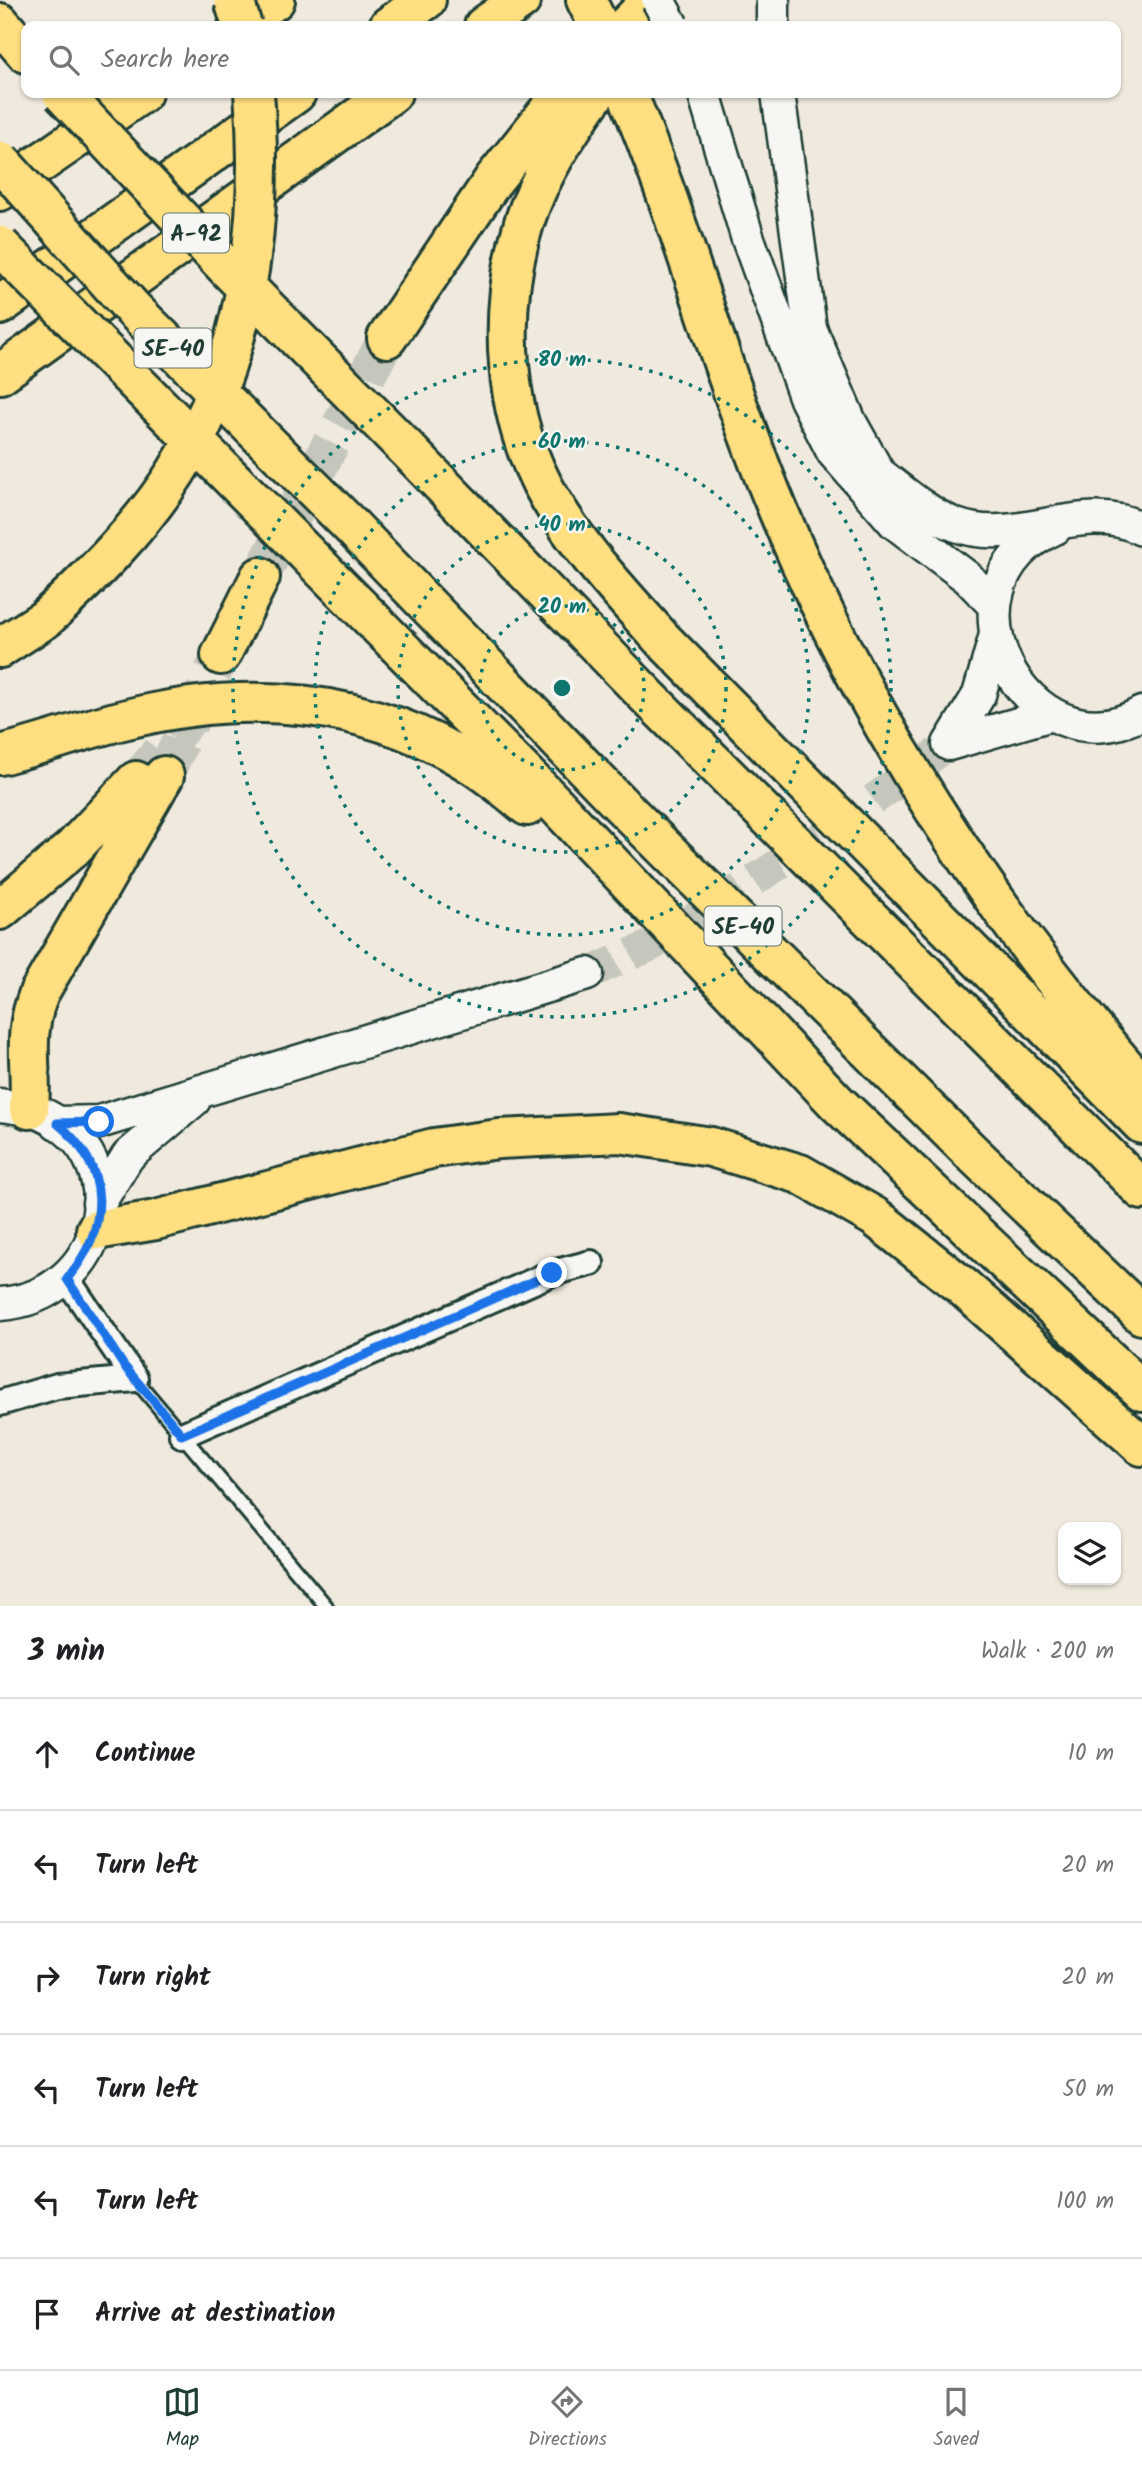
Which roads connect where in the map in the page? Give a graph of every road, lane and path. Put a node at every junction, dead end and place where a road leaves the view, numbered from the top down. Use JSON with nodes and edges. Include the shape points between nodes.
{"nodes":[{"id":1,"x":234,"y":0,"type":"edge"},
{"id":2,"x":275,"y":0,"type":"edge"},
{"id":3,"x":426,"y":0,"type":"edge"},
{"id":4,"x":521,"y":0,"type":"edge"},
{"id":5,"x":586,"y":0,"type":"edge"},
{"id":6,"x":652,"y":0,"type":"edge"},
{"id":7,"x":658,"y":0,"type":"edge"},
{"id":8,"x":678,"y":0,"type":"edge"},
{"id":9,"x":774,"y":0,"type":"edge"},
{"id":10,"x":239,"y":21,"type":"edge"},
{"id":11,"x":247,"y":21,"type":"edge"},
{"id":12,"x":396,"y":21,"type":"edge"},
{"id":13,"x":491,"y":21,"type":"edge"},
{"id":14,"x":596,"y":21,"type":"edge"},
{"id":15,"x":630,"y":21,"type":"edge"},
{"id":16,"x":659,"y":21,"type":"edge"},
{"id":17,"x":669,"y":21,"type":"edge"},
{"id":18,"x":773,"y":21,"type":"edge"},
{"id":19,"x":0,"y":23,"type":"edge"},
{"id":20,"x":21,"y":47,"type":"edge"},
{"id":21,"x":67,"y":98,"type":"edge"},
{"id":22,"x":135,"y":98,"type":"edge"},
{"id":23,"x":254,"y":98,"type":"edge"},
{"id":24,"x":289,"y":98,"type":"edge"},
{"id":25,"x":385,"y":98,"type":"edge"},
{"id":26,"x":559,"y":98,"type":"edge"},
{"id":27,"x":593,"y":98,"type":"edge"},
{"id":28,"x":629,"y":98,"type":"edge"},
{"id":29,"x":706,"y":98,"type":"edge"},
{"id":30,"x":779,"y":98,"type":"edge"},
{"id":31,"x":0,"y":161,"type":"edge"},
{"id":32,"x":0,"y":191,"type":"edge"},
{"id":33,"x":0,"y":246,"type":"edge"},
{"id":34,"x":0,"y":305,"type":"edge"},
{"id":35,"x":387,"y":338,"type":"tunnel mouth"},
{"id":36,"x":0,"y":374,"type":"edge"},
{"id":37,"x":806,"y":399,"type":"junction"},
{"id":38,"x":878,"y":472,"type":"junction"},
{"id":39,"x":1069,"y":521,"type":"junction"},
{"id":40,"x":1142,"y":529,"type":"edge"},
{"id":41,"x":260,"y":577,"type":"tunnel mouth"},
{"id":42,"x":995,"y":606,"type":"junction"},
{"id":43,"x":995,"y":638,"type":"junction"},
{"id":44,"x":0,"y":648,"type":"edge"},
{"id":45,"x":221,"y":655,"type":"tunnel mouth"},
{"id":46,"x":1142,"y":712,"type":"edge"},
{"id":47,"x":1052,"y":713,"type":"junction"},
{"id":48,"x":0,"y":755,"type":"edge"},
{"id":49,"x":0,"y":911,"type":"edge"},
{"id":50,"x":587,"y":974,"type":"tunnel mouth"},
{"id":51,"x":1142,"y":1086,"type":"edge"},
{"id":52,"x":202,"y":1093,"type":"junction"},
{"id":53,"x":837,"y":1103,"type":"junction"},
{"id":54,"x":29,"y":1113,"type":"edge"},
{"id":55,"x":1142,"y":1124,"type":"edge"},
{"id":56,"x":1142,"y":1191,"type":"edge"},
{"id":57,"x":98,"y":1217,"type":"junction"},
{"id":58,"x":591,"y":1263,"type":"dead end"},
{"id":59,"x":67,"y":1279,"type":"junction"},
{"id":60,"x":0,"y":1304,"type":"edge"},
{"id":61,"x":1142,"y":1315,"type":"edge"},
{"id":62,"x":135,"y":1379,"type":"junction"},
{"id":63,"x":1142,"y":1391,"type":"edge"},
{"id":64,"x":0,"y":1403,"type":"edge"},
{"id":65,"x":182,"y":1435,"type":"junction"},
{"id":66,"x":1142,"y":1446,"type":"edge"},
{"id":67,"x":326,"y":1606,"type":"edge"}],
"edges":[{"from":1,"to":10,"type":"highway","bridge":true},
{"from":2,"to":11,"type":"highway"},
{"from":3,"to":12,"type":"highway"},
{"from":4,"to":13,"type":"highway"},
{"from":5,"to":14,"type":"highway"},
{"from":6,"to":15,"type":"highway"},
{"from":7,"to":17,"type":"street","bridge":true},
{"from":8,"to":16,"type":"highway"},
{"from":9,"to":18,"type":"street"},
{"from":19,"to":20,"type":"highway"},
{"from":21,"to":56,"type":"highway","bridge":true,"via":[[225,267]]},
{"from":22,"to":32,"type":"highway"},
{"from":23,"to":44,"type":"highway","bridge":true,"via":[[259,183],[247,284],[225,371],[200,429],[175,474],[108,556],[45,620]]},
{"from":24,"to":34,"type":"highway","number":"A-92"},
{"from":25,"to":36,"type":"highway","number":"A-92"},
{"from":26,"to":35,"type":"highway","via":[[494,179]]},
{"from":27,"to":55,"type":"highway","via":[[559,148],[525,221],[509,303],[508,340],[516,404],[526,444],[550,499],[594,563],[660,637]]},
{"from":28,"to":51,"type":"highway","via":[[772,497],[852,667],[935,814],[986,889],[1048,973]]},
{"from":29,"to":37,"type":"street","via":[[747,236]]},
{"from":30,"to":38,"type":"street","via":[[810,328],[850,422]]},
{"from":31,"to":61,"type":"highway","number":"SE-40","bridge":true,"via":[[133,309],[619,803]]},
{"from":33,"to":53,"type":"highway","bridge":true,"via":[[557,806]]},
{"from":37,"to":38,"type":"street","via":[[844,446]]},
{"from":37,"to":42,"type":"street","via":[[833,452],[895,523],[968,578]]},
{"from":38,"to":39,"type":"street","via":[[956,525],[999,533]]},
{"from":39,"to":40,"type":"street","via":[[1100,517]]},
{"from":39,"to":42,"type":"street","via":[[1042,533],[1019,553],[1003,578]]},
{"from":41,"to":45,"type":"highway"},
{"from":42,"to":43,"type":"street"},
{"from":43,"to":47,"type":"street","via":[[1006,669],[1026,695]]},
{"from":43,"to":47,"type":"street","via":[[979,695],[949,744]]},
{"from":46,"to":47,"type":"street","via":[[1107,724],[1079,722]]},
{"from":48,"to":53,"type":"highway","via":[[123,719],[229,703],[309,705],[390,723],[477,768],[548,822]]},
{"from":49,"to":54,"type":"highway","via":[[150,779],[31,1015],[26,1047]]},
{"from":50,"to":52,"type":"street","via":[[270,1068]]},
{"from":52,"to":54,"type":"street","via":[[99,1122]]},
{"from":52,"to":57,"type":"street","via":[[128,1156]]},
{"from":53,"to":63,"type":"highway"},
{"from":54,"to":57,"type":"street","via":[[74,1139],[88,1158],[94,1172]]},
{"from":57,"to":59,"type":"street","via":[[85,1257]]},
{"from":57,"to":66,"type":"highway","via":[[156,1220],[434,1149],[499,1139],[619,1133],[711,1147],[800,1174],[875,1217],[963,1287]]},
{"from":58,"to":65,"type":"street","via":[[552,1273]]},
{"from":59,"to":60,"type":"street","via":[[21,1303]]},
{"from":59,"to":62,"type":"street"},
{"from":62,"to":64,"type":"street","via":[[57,1386]]},
{"from":62,"to":65,"type":"lane"},
{"from":65,"to":67,"type":"lane"}]}
